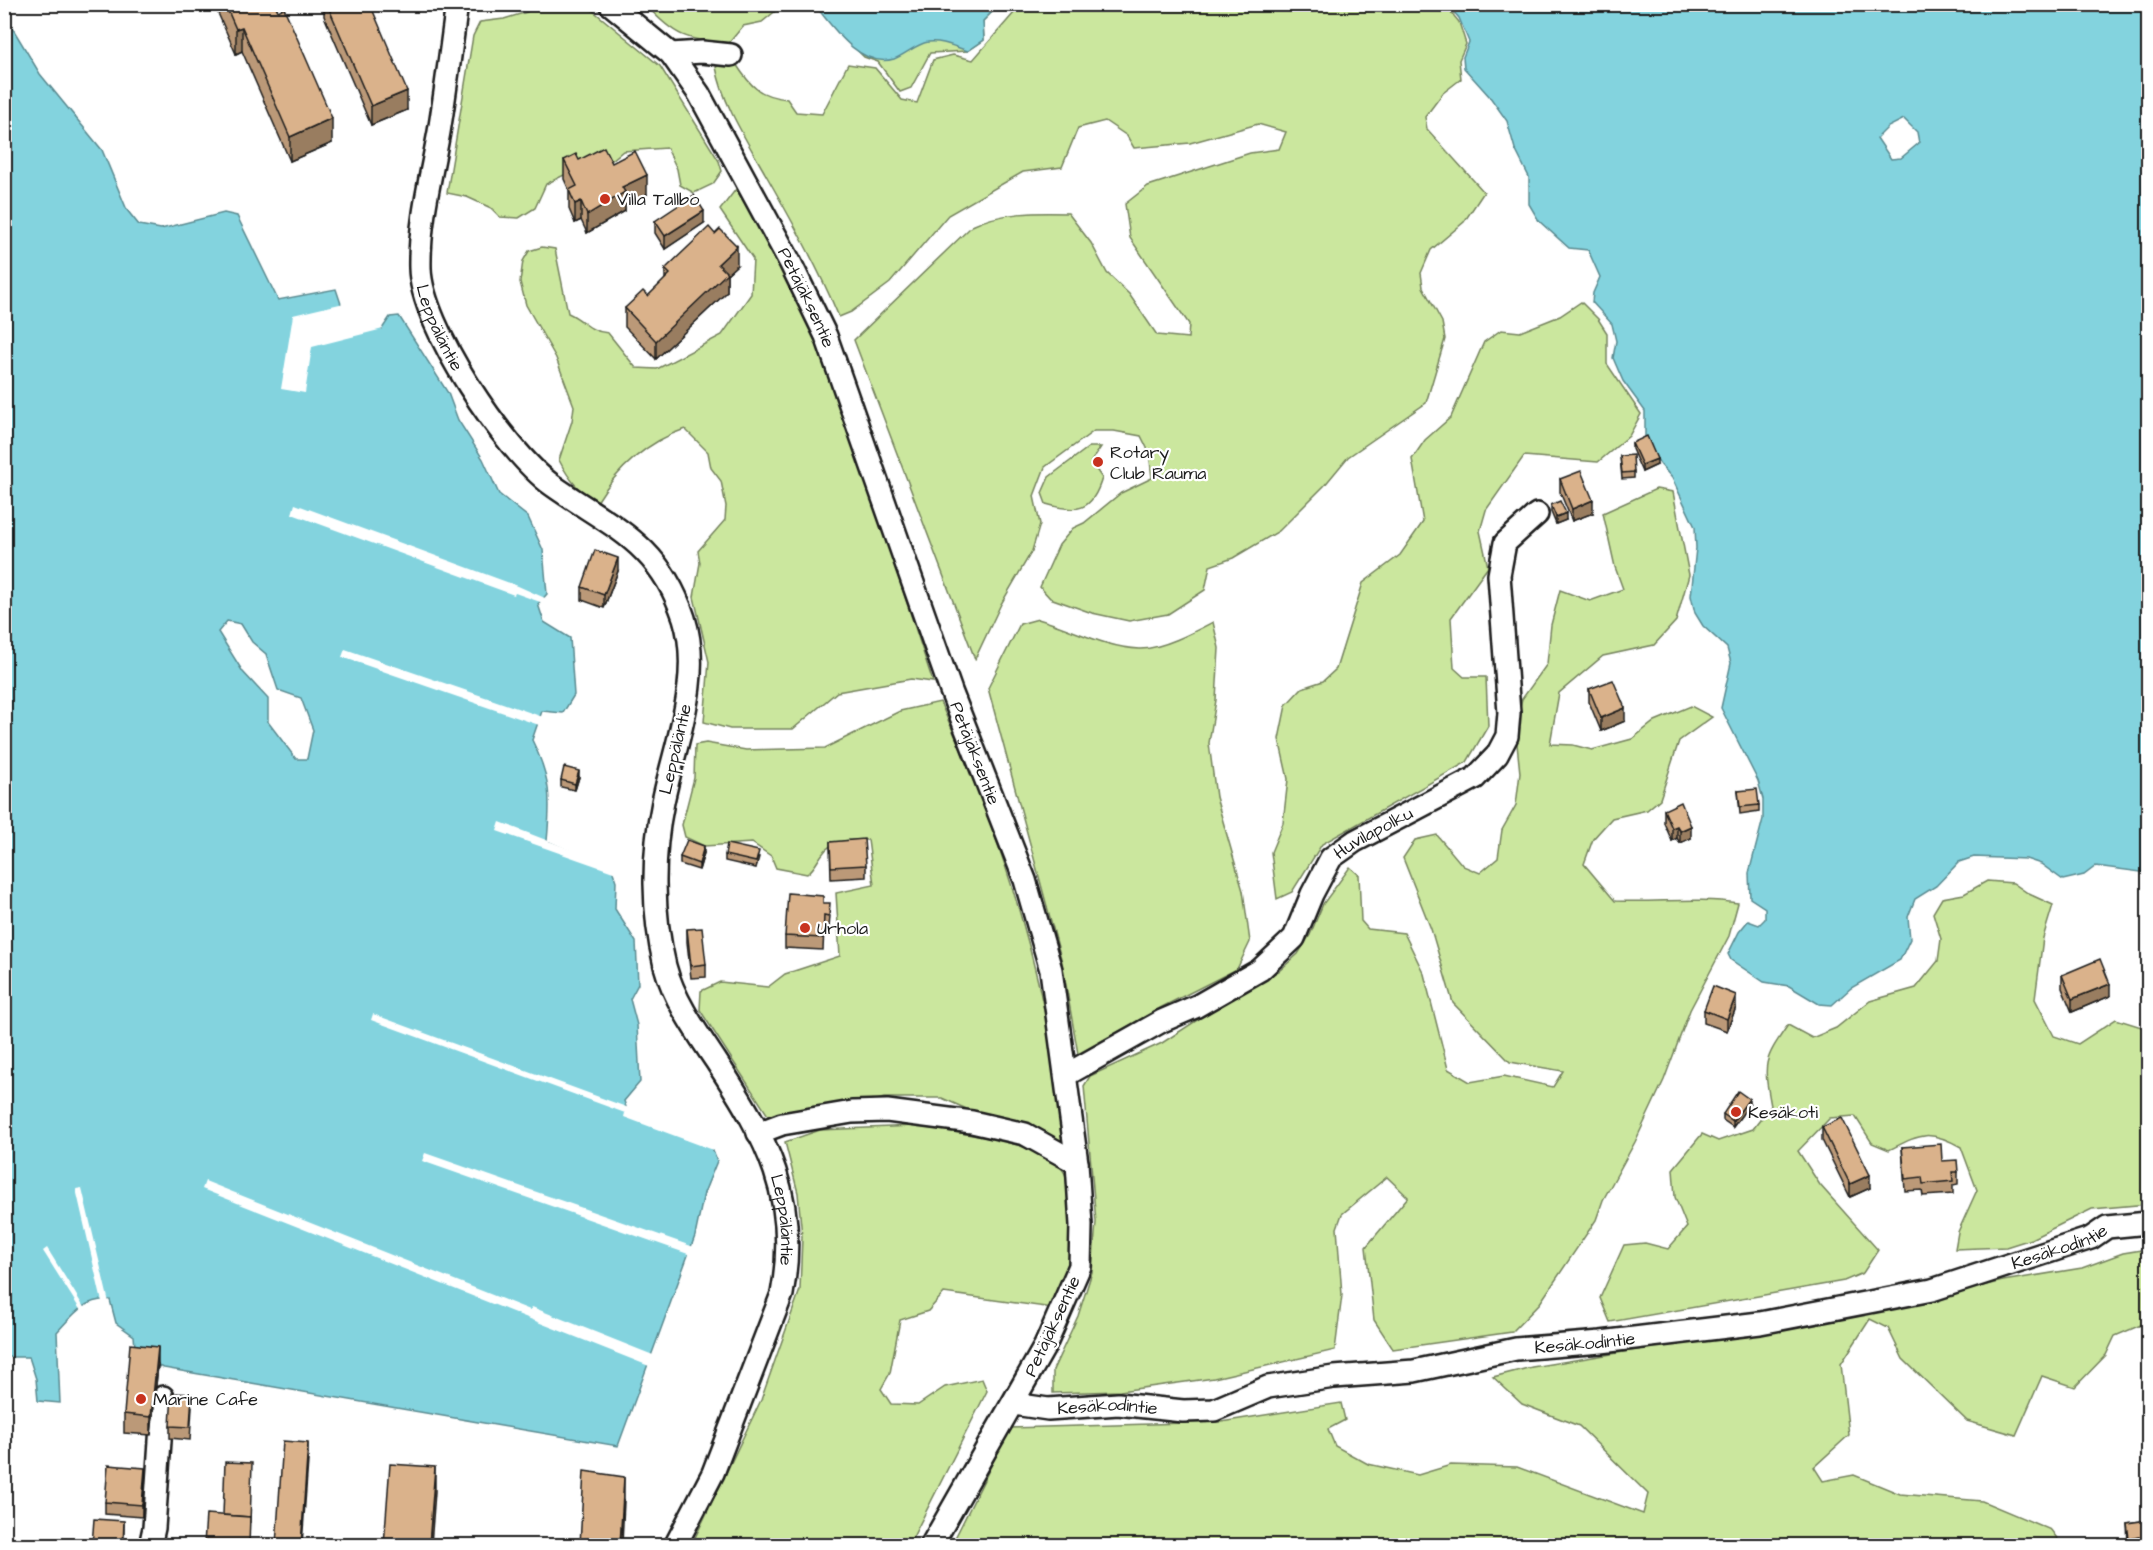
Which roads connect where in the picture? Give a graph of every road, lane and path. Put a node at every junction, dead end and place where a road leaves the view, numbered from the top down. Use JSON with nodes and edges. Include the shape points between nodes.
{"nodes":[{"id":1,"x":457,"y":4,"type":"edge"},
{"id":2,"x":610,"y":4,"type":"edge"},
{"id":3,"x":670,"y":54,"type":"junction"},
{"id":4,"x":731,"y":54,"type":"dead end"},
{"id":5,"x":1538,"y":514,"type":"dead end"},
{"id":6,"x":1066,"y":1075,"type":"junction"},
{"id":7,"x":758,"y":1132,"type":"junction"},
{"id":8,"x":1077,"y":1163,"type":"junction"},
{"id":9,"x":2148,"y":1223,"type":"edge"},
{"id":10,"x":163,"y":1397,"type":"dead end"},
{"id":11,"x":1014,"y":1404,"type":"junction"},
{"id":12,"x":150,"y":1545,"type":"edge"},
{"id":13,"x":675,"y":1545,"type":"edge"},
{"id":14,"x":931,"y":1545,"type":"edge"}],
"edges":[{"from":1,"to":7,"type":"street","name":"Leppäläntie","via":[[421,259],[428,303],[459,370],[518,455],[574,501],[612,522],[643,549],[671,582],[686,623],[689,684],[656,849],[660,934],[678,1000]]},
{"from":2,"to":3,"type":"street","name":"Petäjäksentie"},
{"from":3,"to":4,"type":"street"},
{"from":3,"to":6,"type":"street","name":"Petäjäksentie","via":[[699,94],[826,336],[951,691],[1038,917],[1052,970]]},
{"from":5,"to":6,"type":"street","name":"Huvilapolku","via":[[1505,543],[1499,575],[1509,712],[1507,736],[1497,755],[1475,778],[1355,841],[1331,858],[1294,938],[1260,970]]},
{"from":6,"to":8,"type":"street","name":"Petäjäksentie"},
{"from":7,"to":8,"type":"street","via":[[852,1112],[886,1111],[972,1122],[1025,1134]]},
{"from":7,"to":13,"type":"street","name":"Leppäläntie","via":[[776,1171],[786,1206],[788,1265],[759,1361],[713,1473]]},
{"from":8,"to":11,"type":"street","name":"Petäjäksentie","via":[[1082,1225],[1080,1266],[1060,1316]]},
{"from":9,"to":11,"type":"street","name":"Kesäkodintie","via":[[2107,1227],[2091,1238],[1932,1290],[1760,1323],[1516,1349],[1414,1371],[1268,1387],[1214,1410],[1118,1404],[1048,1409]]},
{"from":10,"to":12,"type":"street"},
{"from":11,"to":14,"type":"street","name":"Petäjäksentie"}]}
